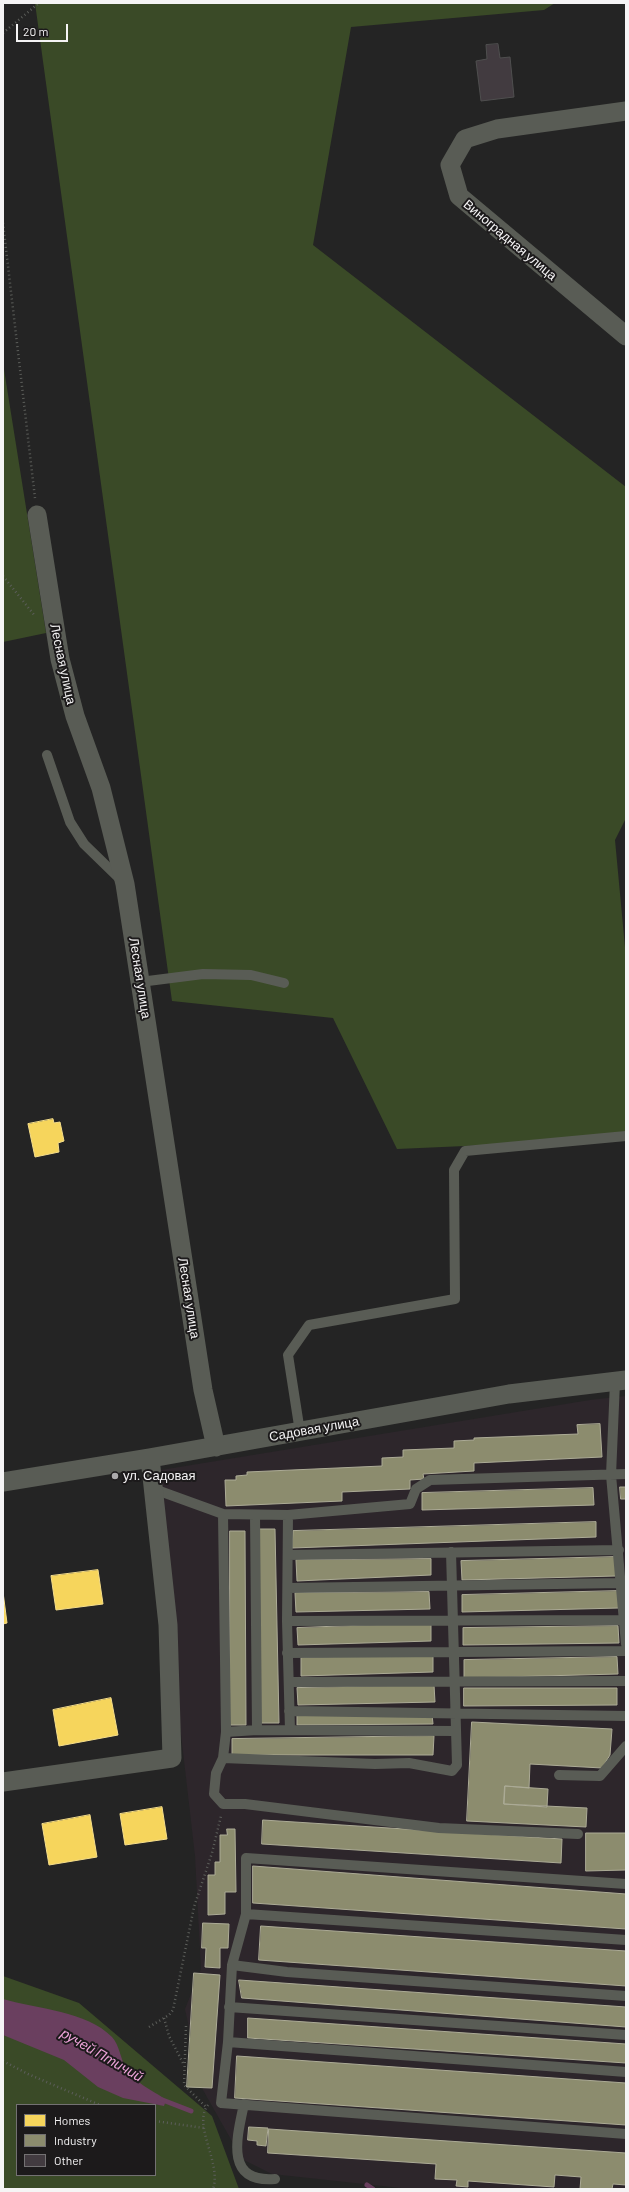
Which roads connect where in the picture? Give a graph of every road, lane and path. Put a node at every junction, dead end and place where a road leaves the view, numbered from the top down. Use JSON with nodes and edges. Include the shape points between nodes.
{"nodes":[{"id":1,"x":39,"y":3,"type":"edge"},
{"id":2,"x":3,"y":33,"type":"edge"},
{"id":3,"x":626,"y":111,"type":"edge"},
{"id":4,"x":3,"y":223,"type":"edge"},
{"id":5,"x":626,"y":336,"type":"edge"},
{"id":6,"x":37,"y":515,"type":"joint"},
{"id":7,"x":3,"y":576,"type":"edge"},
{"id":8,"x":35,"y":617,"type":"dead end"},
{"id":9,"x":47,"y":755,"type":"dead end"},
{"id":10,"x":125,"y":884,"type":"junction"},
{"id":11,"x":140,"y":982,"type":"junction"},
{"id":12,"x":284,"y":983,"type":"dead end"},
{"id":13,"x":626,"y":1136,"type":"edge"},
{"id":14,"x":620,"y":1381,"type":"edge"},
{"id":15,"x":300,"y":1432,"type":"junction"},
{"id":16,"x":216,"y":1447,"type":"junction"},
{"id":17,"x":150,"y":1458,"type":"junction"},
{"id":18,"x":626,"y":1474,"type":"edge"},
{"id":19,"x":611,"y":1475,"type":"junction"},
{"id":20,"x":3,"y":1482,"type":"edge"},
{"id":21,"x":154,"y":1489,"type":"junction"},
{"id":22,"x":223,"y":1514,"type":"junction"},
{"id":23,"x":255,"y":1514,"type":"junction"},
{"id":24,"x":288,"y":1515,"type":"junction"},
{"id":25,"x":621,"y":1537,"type":"edge"},
{"id":26,"x":619,"y":1550,"type":"junction"},
{"id":27,"x":451,"y":1552,"type":"junction"},
{"id":28,"x":288,"y":1555,"type":"junction"},
{"id":29,"x":622,"y":1583,"type":"junction"},
{"id":30,"x":452,"y":1587,"type":"junction"},
{"id":31,"x":288,"y":1588,"type":"junction"},
{"id":32,"x":453,"y":1619,"type":"junction"},
{"id":33,"x":624,"y":1620,"type":"junction"},
{"id":34,"x":287,"y":1621,"type":"junction"},
{"id":35,"x":626,"y":1644,"type":"edge"},
{"id":36,"x":626,"y":1651,"type":"edge"},
{"id":37,"x":454,"y":1652,"type":"junction"},
{"id":38,"x":287,"y":1653,"type":"junction"},
{"id":39,"x":626,"y":1681,"type":"edge"},
{"id":40,"x":289,"y":1682,"type":"junction"},
{"id":41,"x":454,"y":1682,"type":"junction"},
{"id":42,"x":289,"y":1711,"type":"junction"},
{"id":43,"x":455,"y":1712,"type":"junction"},
{"id":44,"x":626,"y":1716,"type":"edge"},
{"id":45,"x":257,"y":1730,"type":"junction"},
{"id":46,"x":290,"y":1730,"type":"junction"},
{"id":47,"x":456,"y":1731,"type":"junction"},
{"id":48,"x":226,"y":1732,"type":"junction"},
{"id":49,"x":626,"y":1746,"type":"edge"},
{"id":50,"x":223,"y":1758,"type":"junction"},
{"id":51,"x":559,"y":1775,"type":"dead end"},
{"id":52,"x":3,"y":1782,"type":"edge"},
{"id":53,"x":223,"y":1804,"type":"junction"},
{"id":54,"x":578,"y":1834,"type":"dead end"},
{"id":55,"x":626,"y":1884,"type":"edge"},
{"id":56,"x":246,"y":1914,"type":"junction"},
{"id":57,"x":626,"y":1940,"type":"edge"},
{"id":58,"x":232,"y":1965,"type":"junction"},
{"id":59,"x":626,"y":1996,"type":"edge"},
{"id":60,"x":229,"y":2007,"type":"junction"},
{"id":61,"x":164,"y":2018,"type":"junction"},
{"id":62,"x":149,"y":2026,"type":"dead end"},
{"id":63,"x":186,"y":2026,"type":"dead end"},
{"id":64,"x":626,"y":2035,"type":"edge"},
{"id":65,"x":228,"y":2042,"type":"junction"},
{"id":66,"x":3,"y":2061,"type":"edge"},
{"id":67,"x":183,"y":2063,"type":"junction"},
{"id":68,"x":626,"y":2072,"type":"edge"},
{"id":69,"x":221,"y":2103,"type":"junction"},
{"id":70,"x":98,"y":2104,"type":"edge"},
{"id":71,"x":244,"y":2104,"type":"junction"},
{"id":72,"x":206,"y":2107,"type":"junction"},
{"id":73,"x":156,"y":2121,"type":"edge"},
{"id":74,"x":204,"y":2128,"type":"junction"},
{"id":75,"x":626,"y":2134,"type":"edge"},
{"id":76,"x":275,"y":2179,"type":"dead end"},
{"id":77,"x":213,"y":2189,"type":"edge"}],
"edges":[{"from":1,"to":2,"type":"path"},
{"from":3,"to":5,"type":"street","name":"Виноградная улица","via":[[497,129],[465,139],[450,165],[458,196]]},
{"from":4,"to":6,"type":"path"},
{"from":6,"to":10,"type":"street","name":"Лесная улица","via":[[60,659],[75,716],[101,788]]},
{"from":7,"to":8,"type":"path"},
{"from":9,"to":10,"type":"lane","via":[[70,822],[84,844]]},
{"from":10,"to":11,"type":"street","name":"Лесная улица"},
{"from":11,"to":12,"type":"lane","via":[[203,974],[251,975]]},
{"from":11,"to":16,"type":"street","name":"Лесная улица","via":[[203,1390]]},
{"from":13,"to":15,"type":"lane","via":[[465,1151],[454,1170],[455,1299],[309,1325],[288,1354]]},
{"from":14,"to":15,"type":"street","name":"Садовая улица","via":[[509,1394]]},
{"from":14,"to":19,"type":"lane"},
{"from":15,"to":16,"type":"street","name":"Садовая улица"},
{"from":16,"to":17,"type":"street","name":"Садовая улица"},
{"from":17,"to":20,"type":"street","name":"Садовая улица"},
{"from":17,"to":21,"type":"street"},
{"from":18,"to":19,"type":"lane"},
{"from":19,"to":24,"type":"lane","via":[[430,1480],[416,1489],[410,1504]]},
{"from":19,"to":25,"type":"lane"},
{"from":21,"to":22,"type":"lane"},
{"from":21,"to":52,"type":"street","via":[[168,1625],[172,1758]]},
{"from":22,"to":23,"type":"lane"},
{"from":22,"to":48,"type":"lane"},
{"from":23,"to":24,"type":"lane"},
{"from":23,"to":45,"type":"lane"},
{"from":24,"to":28,"type":"lane"},
{"from":25,"to":26,"type":"lane"},
{"from":26,"to":27,"type":"lane"},
{"from":26,"to":29,"type":"lane"},
{"from":27,"to":28,"type":"lane"},
{"from":27,"to":30,"type":"lane"},
{"from":28,"to":31,"type":"lane"},
{"from":29,"to":30,"type":"lane"},
{"from":29,"to":33,"type":"lane"},
{"from":30,"to":31,"type":"lane"},
{"from":30,"to":32,"type":"lane"},
{"from":31,"to":34,"type":"lane"},
{"from":32,"to":33,"type":"lane"},
{"from":32,"to":34,"type":"lane"},
{"from":32,"to":37,"type":"lane"},
{"from":33,"to":35,"type":"lane"},
{"from":34,"to":38,"type":"lane"},
{"from":36,"to":37,"type":"lane"},
{"from":37,"to":38,"type":"lane"},
{"from":37,"to":41,"type":"lane"},
{"from":38,"to":40,"type":"lane"},
{"from":39,"to":41,"type":"lane"},
{"from":40,"to":41,"type":"lane"},
{"from":40,"to":42,"type":"lane"},
{"from":41,"to":43,"type":"lane"},
{"from":42,"to":43,"type":"lane"},
{"from":42,"to":46,"type":"lane"},
{"from":43,"to":44,"type":"lane"},
{"from":43,"to":47,"type":"lane"},
{"from":45,"to":46,"type":"lane"},
{"from":45,"to":48,"type":"lane"},
{"from":46,"to":47,"type":"lane"},
{"from":47,"to":50,"type":"lane","via":[[457,1765],[452,1771],[409,1763]]},
{"from":48,"to":50,"type":"lane"},
{"from":49,"to":51,"type":"lane","via":[[600,1776]]},
{"from":50,"to":53,"type":"lane","via":[[216,1773],[214,1794]]},
{"from":53,"to":54,"type":"lane","via":[[245,1804],[438,1828]]},
{"from":53,"to":61,"type":"path","via":[[212,1853],[194,1907],[172,2010]]},
{"from":55,"to":56,"type":"lane","via":[[246,1858]]},
{"from":56,"to":57,"type":"lane"},
{"from":56,"to":58,"type":"lane"},
{"from":58,"to":59,"type":"lane","via":[[288,1972]]},
{"from":58,"to":60,"type":"lane"},
{"from":60,"to":64,"type":"lane"},
{"from":60,"to":65,"type":"lane"},
{"from":61,"to":62,"type":"path"},
{"from":61,"to":67,"type":"path"},
{"from":63,"to":67,"type":"path"},
{"from":65,"to":68,"type":"lane"},
{"from":65,"to":69,"type":"lane"},
{"from":66,"to":70,"type":"path"},
{"from":67,"to":72,"type":"path","via":[[184,2085]]},
{"from":69,"to":71,"type":"lane"},
{"from":69,"to":72,"type":"path","via":[[209,2104]]},
{"from":71,"to":75,"type":"lane"},
{"from":71,"to":76,"type":"lane","via":[[237,2141],[242,2169],[253,2177],[263,2180]]},
{"from":72,"to":74,"type":"path","via":[[202,2121]]},
{"from":73,"to":74,"type":"path"},
{"from":74,"to":77,"type":"path","via":[[216,2172]]}]}
